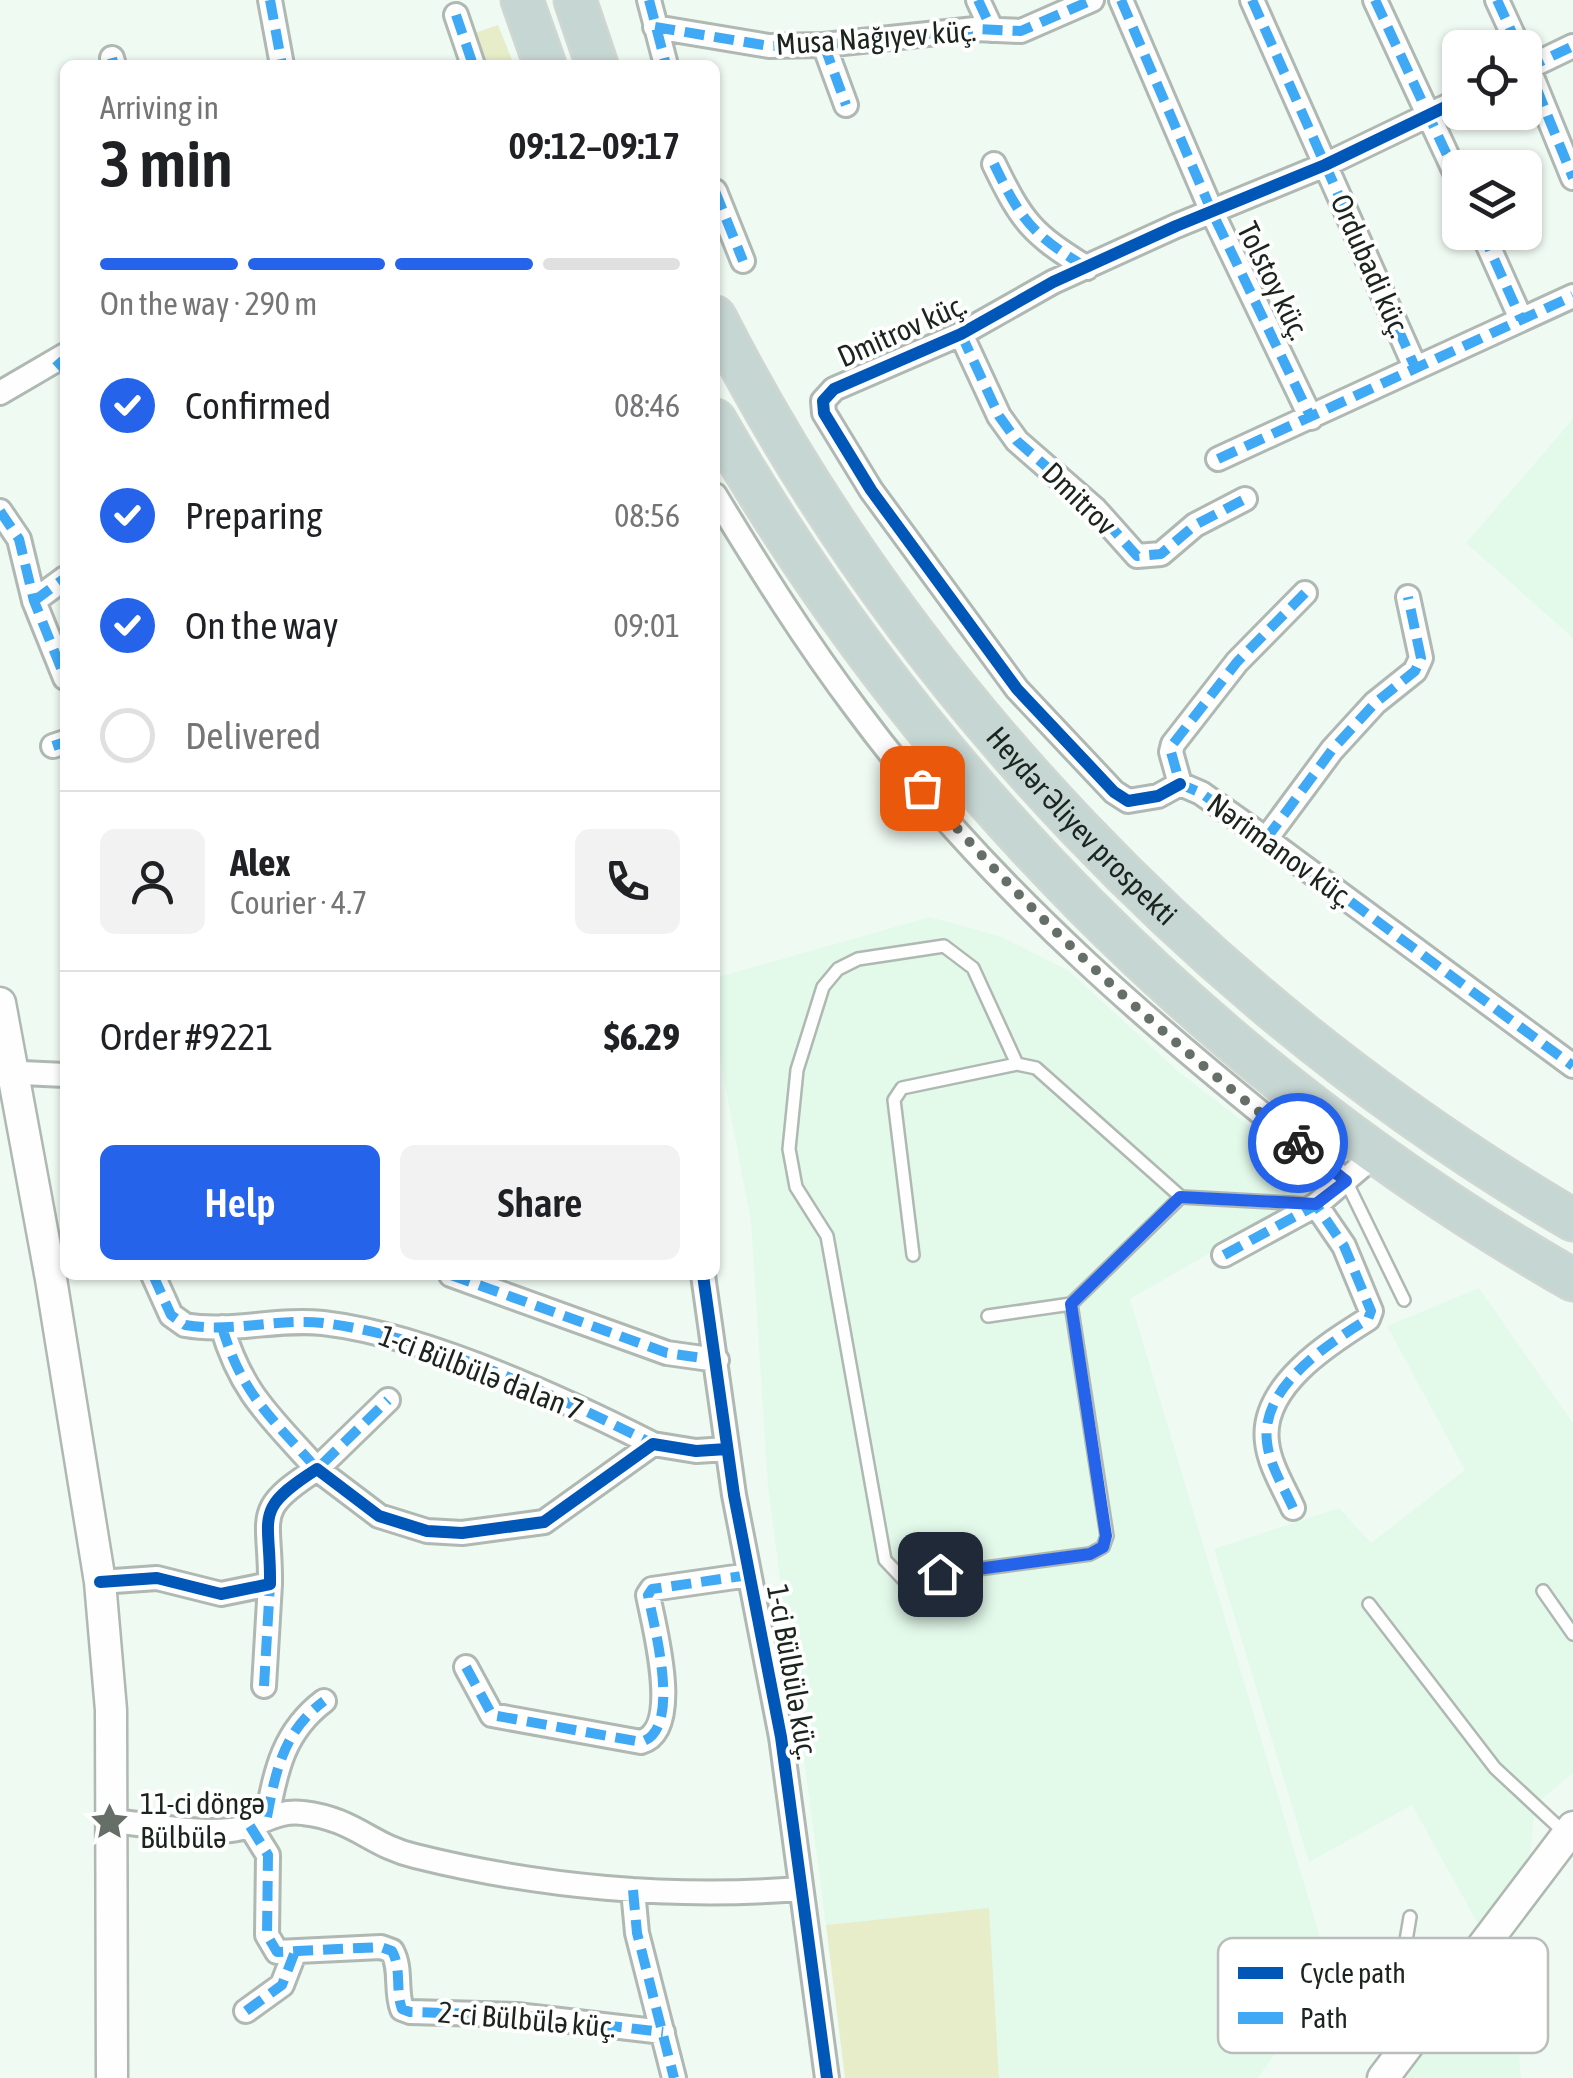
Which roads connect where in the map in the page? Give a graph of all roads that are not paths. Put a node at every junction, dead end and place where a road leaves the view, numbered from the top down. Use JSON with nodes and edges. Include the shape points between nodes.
{"nodes":[{"id":1,"x":270,"y":0,"type":"edge"},
{"id":2,"x":522,"y":0,"type":"edge"},
{"id":3,"x":574,"y":0,"type":"edge"},
{"id":4,"x":649,"y":0,"type":"edge"},
{"id":5,"x":978,"y":0,"type":"edge"},
{"id":6,"x":1092,"y":0,"type":"edge"},
{"id":7,"x":1122,"y":0,"type":"edge"},
{"id":8,"x":1252,"y":0,"type":"edge"},
{"id":9,"x":1376,"y":0,"type":"edge"},
{"id":10,"x":1497,"y":0,"type":"edge"},
{"id":11,"x":456,"y":14,"type":"dead end"},
{"id":12,"x":655,"y":27,"type":"junction"},
{"id":13,"x":992,"y":30,"type":"junction"},
{"id":14,"x":1510,"y":30,"type":"edge"},
{"id":15,"x":824,"y":45,"type":"junction"},
{"id":16,"x":1573,"y":46,"type":"edge"},
{"id":17,"x":1542,"y":55,"type":"edge"},
{"id":18,"x":281,"y":60,"type":"edge"},
{"id":19,"x":471,"y":60,"type":"edge"},
{"id":20,"x":543,"y":60,"type":"edge"},
{"id":21,"x":595,"y":60,"type":"edge"},
{"id":22,"x":665,"y":60,"type":"edge"},
{"id":23,"x":1542,"y":104,"type":"edge"},
{"id":24,"x":846,"y":105,"type":"dead end"},
{"id":25,"x":1442,"y":108,"type":"edge"},
{"id":26,"x":1430,"y":114,"type":"junction"},
{"id":27,"x":1446,"y":150,"type":"edge"},
{"id":28,"x":994,"y":164,"type":"dead end"},
{"id":29,"x":1325,"y":165,"type":"junction"},
{"id":30,"x":1573,"y":178,"type":"edge"},
{"id":31,"x":720,"y":204,"type":"edge"},
{"id":32,"x":1212,"y":212,"type":"junction"},
{"id":33,"x":1490,"y":250,"type":"edge"},
{"id":34,"x":743,"y":261,"type":"dead end"},
{"id":35,"x":1087,"y":268,"type":"junction"},
{"id":36,"x":1573,"y":296,"type":"edge"},
{"id":37,"x":1521,"y":319,"type":"junction"},
{"id":38,"x":720,"y":326,"type":"edge"},
{"id":39,"x":961,"y":334,"type":"junction"},
{"id":40,"x":60,"y":363,"type":"edge"},
{"id":41,"x":1414,"y":368,"type":"junction"},
{"id":42,"x":0,"y":393,"type":"edge"},
{"id":43,"x":1311,"y":418,"type":"junction"},
{"id":44,"x":720,"y":428,"type":"edge"},
{"id":45,"x":1218,"y":459,"type":"dead end"},
{"id":46,"x":1245,"y":500,"type":"dead end"},
{"id":47,"x":720,"y":504,"type":"edge"},
{"id":48,"x":0,"y":511,"type":"edge"},
{"id":49,"x":60,"y":582,"type":"edge"},
{"id":50,"x":1306,"y":594,"type":"dead end"},
{"id":51,"x":1408,"y":597,"type":"dead end"},
{"id":52,"x":34,"y":601,"type":"junction"},
{"id":53,"x":60,"y":666,"type":"edge"},
{"id":54,"x":1180,"y":784,"type":"junction"},
{"id":55,"x":1266,"y":839,"type":"junction"},
{"id":56,"x":0,"y":1003,"type":"edge"},
{"id":57,"x":1016,"y":1064,"type":"junction"},
{"id":58,"x":1573,"y":1066,"type":"edge"},
{"id":59,"x":6,"y":1072,"type":"edge"},
{"id":60,"x":60,"y":1074,"type":"edge"},
{"id":61,"x":1376,"y":1154,"type":"junction"},
{"id":62,"x":1346,"y":1181,"type":"junction"},
{"id":63,"x":1180,"y":1197,"type":"junction"},
{"id":64,"x":1316,"y":1204,"type":"junction"},
{"id":65,"x":1573,"y":1220,"type":"edge"},
{"id":66,"x":913,"y":1255,"type":"dead end"},
{"id":67,"x":1224,"y":1255,"type":"dead end"},
{"id":68,"x":155,"y":1280,"type":"edge"},
{"id":69,"x":465,"y":1280,"type":"edge"},
{"id":70,"x":705,"y":1280,"type":"edge"},
{"id":71,"x":1573,"y":1280,"type":"edge"},
{"id":72,"x":1404,"y":1300,"type":"dead end"},
{"id":73,"x":1071,"y":1304,"type":"junction"},
{"id":74,"x":988,"y":1316,"type":"dead end"},
{"id":75,"x":222,"y":1327,"type":"junction"},
{"id":76,"x":717,"y":1360,"type":"junction"},
{"id":77,"x":388,"y":1400,"type":"dead end"},
{"id":78,"x":654,"y":1444,"type":"junction"},
{"id":79,"x":726,"y":1449,"type":"junction"},
{"id":80,"x":317,"y":1468,"type":"junction"},
{"id":81,"x":1292,"y":1508,"type":"dead end"},
{"id":82,"x":749,"y":1574,"type":"junction"},
{"id":83,"x":100,"y":1582,"type":"junction"},
{"id":84,"x":270,"y":1584,"type":"junction"},
{"id":85,"x":1543,"y":1590,"type":"dead end"},
{"id":86,"x":1369,"y":1604,"type":"dead end"},
{"id":87,"x":1573,"y":1634,"type":"edge"},
{"id":88,"x":466,"y":1667,"type":"dead end"},
{"id":89,"x":264,"y":1686,"type":"dead end"},
{"id":90,"x":324,"y":1701,"type":"dead end"},
{"id":91,"x":110,"y":1821,"type":"junction"},
{"id":92,"x":258,"y":1822,"type":"junction"},
{"id":93,"x":1570,"y":1831,"type":"edge"},
{"id":94,"x":799,"y":1889,"type":"junction"},
{"id":95,"x":633,"y":1890,"type":"junction"},
{"id":96,"x":1410,"y":1918,"type":"dead end"},
{"id":97,"x":1407,"y":1938,"type":"edge"},
{"id":98,"x":1488,"y":1938,"type":"edge"},
{"id":99,"x":294,"y":1954,"type":"junction"},
{"id":100,"x":246,"y":2011,"type":"dead end"},
{"id":101,"x":664,"y":2032,"type":"junction"},
{"id":102,"x":1401,"y":2053,"type":"edge"},
{"id":103,"x":112,"y":2078,"type":"edge"},
{"id":104,"x":674,"y":2078,"type":"edge"},
{"id":105,"x":826,"y":2078,"type":"edge"},
{"id":106,"x":1383,"y":2078,"type":"edge"}],
"edges":[{"from":1,"to":18,"type":"street"},
{"from":2,"to":20,"type":"highway"},
{"from":3,"to":21,"type":"highway"},
{"from":4,"to":12,"type":"street"},
{"from":5,"to":13,"type":"street"},
{"from":6,"to":13,"type":"street","name":"Musa Nağıyev küç.","via":[[1020,31]]},
{"from":7,"to":32,"type":"street","name":"Tolstoy küç."},
{"from":8,"to":29,"type":"street","name":"Ordubadi küç."},
{"from":9,"to":26,"type":"street"},
{"from":10,"to":14,"type":"street"},
{"from":11,"to":19,"type":"street"},
{"from":12,"to":15,"type":"street","name":"Musa Nağıyev küç.","via":[[769,46]]},
{"from":12,"to":22,"type":"street"},
{"from":13,"to":15,"type":"street","name":"Musa Nağıyev küç."},
{"from":15,"to":24,"type":"street"},
{"from":16,"to":17,"type":"street"},
{"from":23,"to":30,"type":"street"},
{"from":25,"to":26,"type":"street","name":"Dmitrov küç."},
{"from":26,"to":27,"type":"street"},
{"from":26,"to":29,"type":"street","name":"Dmitrov küç."},
{"from":28,"to":35,"type":"street","via":[[1020,218]]},
{"from":29,"to":32,"type":"street","name":"Dmitrov küç."},
{"from":29,"to":41,"type":"street","name":"Ordubadi küç."},
{"from":31,"to":34,"type":"street"},
{"from":32,"to":35,"type":"street","name":"Dmitrov küç."},
{"from":32,"to":43,"type":"street","name":"Tolstoy küç."},
{"from":33,"to":37,"type":"street"},
{"from":35,"to":39,"type":"street","name":"Dmitrov küç."},
{"from":36,"to":37,"type":"street"},
{"from":37,"to":41,"type":"street"},
{"from":38,"to":65,"type":"highway","name":"Heydər Əliyev prospekti","via":[[777,429],[901,615],[1100,848],[1215,958],[1322,1047]]},
{"from":39,"to":46,"type":"street","name":"Dmitrov","via":[[1018,442],[1137,556],[1161,554],[1195,525]]},
{"from":39,"to":54,"type":"street","name":"Dmitrov küç.","via":[[834,388],[823,402],[824,413],[871,490],[1018,689],[1114,792],[1141,800]]},
{"from":40,"to":42,"type":"street"},
{"from":41,"to":43,"type":"street"},
{"from":43,"to":45,"type":"street"},
{"from":44,"to":61,"type":"highway","name":"Heydər Əliyev prospekti","via":[[858,641],[987,800],[1184,1000]]},
{"from":47,"to":62,"type":"street","via":[[859,714],[965,838],[1113,990]]},
{"from":48,"to":52,"type":"street","via":[[19,539]]},
{"from":49,"to":52,"type":"street"},
{"from":50,"to":54,"type":"street","name":"Nərimanov küç.","via":[[1237,662],[1174,744]]},
{"from":51,"to":55,"type":"street","via":[[1421,658],[1415,671],[1332,750]]},
{"from":52,"to":53,"type":"street"},
{"from":54,"to":55,"type":"street","name":"Nərimanov küç."},
{"from":55,"to":58,"type":"street","name":"Nərimanov küç."},
{"from":56,"to":59,"type":"main road"},
{"from":57,"to":63,"type":"lane","via":[[1036,1068]]},
{"from":57,"to":66,"type":"lane","via":[[902,1088],[894,1100]]},
{"from":57,"to":73,"type":"lane","via":[[973,968],[944,946],[858,959],[838,969],[822,987],[797,1070],[790,1149],[796,1186],[827,1236],[885,1560],[894,1574],[902,1579],[1103,1547]]},
{"from":59,"to":60,"type":"street"},
{"from":59,"to":83,"type":"main road"},
{"from":61,"to":62,"type":"street"},
{"from":61,"to":71,"type":"highway","name":"Heydər Əliyev prospekti"},
{"from":62,"to":64,"type":"street"},
{"from":62,"to":72,"type":"lane"},
{"from":63,"to":64,"type":"lane"},
{"from":63,"to":73,"type":"lane"},
{"from":64,"to":67,"type":"street"},
{"from":64,"to":81,"type":"street","via":[[1344,1246],[1371,1310],[1303,1365],[1274,1404],[1267,1447]]},
{"from":68,"to":75,"type":"street","name":"1-ci Bülbülə dalan 7","via":[[170,1315],[186,1325]]},
{"from":69,"to":76,"type":"street","via":[[668,1353]]},
{"from":70,"to":76,"type":"street","name":"1-ci Bülbülə küç."},
{"from":73,"to":74,"type":"lane"},
{"from":75,"to":78,"type":"street","name":"1-ci Bülbülə dalan 7","via":[[306,1322],[375,1330]]},
{"from":75,"to":80,"type":"street","via":[[248,1394]]},
{"from":76,"to":79,"type":"street","name":"1-ci Bülbülə küç."},
{"from":77,"to":80,"type":"street"},
{"from":78,"to":79,"type":"street","name":"1-ci Bülbülə dalan 7"},
{"from":78,"to":80,"type":"street","via":[[544,1522],[462,1533],[426,1531],[379,1516]]},
{"from":79,"to":82,"type":"street","name":"1-ci Bülbülə küç."},
{"from":80,"to":84,"type":"street","via":[[268,1510]]},
{"from":82,"to":88,"type":"street","via":[[652,1588],[664,1687],[651,1739],[492,1714]]},
{"from":82,"to":94,"type":"street","name":"1-ci Bülbülə küç.","via":[[781,1736]]},
{"from":83,"to":84,"type":"street","via":[[156,1578],[220,1594]]},
{"from":83,"to":91,"type":"main road","via":[[112,1710]]},
{"from":84,"to":89,"type":"street"},
{"from":85,"to":87,"type":"lane"},
{"from":86,"to":93,"type":"lane","via":[[1495,1768]]},
{"from":90,"to":92,"type":"street","via":[[294,1727]]},
{"from":91,"to":92,"type":"street","via":[[221,1830]]},
{"from":91,"to":103,"type":"main road"},
{"from":92,"to":95,"type":"street","via":[[288,1812],[332,1817],[411,1856]]},
{"from":92,"to":99,"type":"street","via":[[270,1866],[268,1944]]},
{"from":93,"to":98,"type":"main road"},
{"from":94,"to":95,"type":"street"},
{"from":94,"to":105,"type":"street","name":"1-ci Bülbülə küç."},
{"from":95,"to":101,"type":"street","name":"2-ci Bülbülə küç.","via":[[637,1933]]},
{"from":96,"to":97,"type":"lane"},
{"from":99,"to":100,"type":"street","via":[[282,1985]]},
{"from":99,"to":101,"type":"street","name":"2-ci Bülbülə küç.","via":[[392,1951],[398,1999],[410,2012],[517,2015]]},
{"from":101,"to":104,"type":"street","name":"2-ci Bülbülə küç."},
{"from":102,"to":106,"type":"main road"}]}
